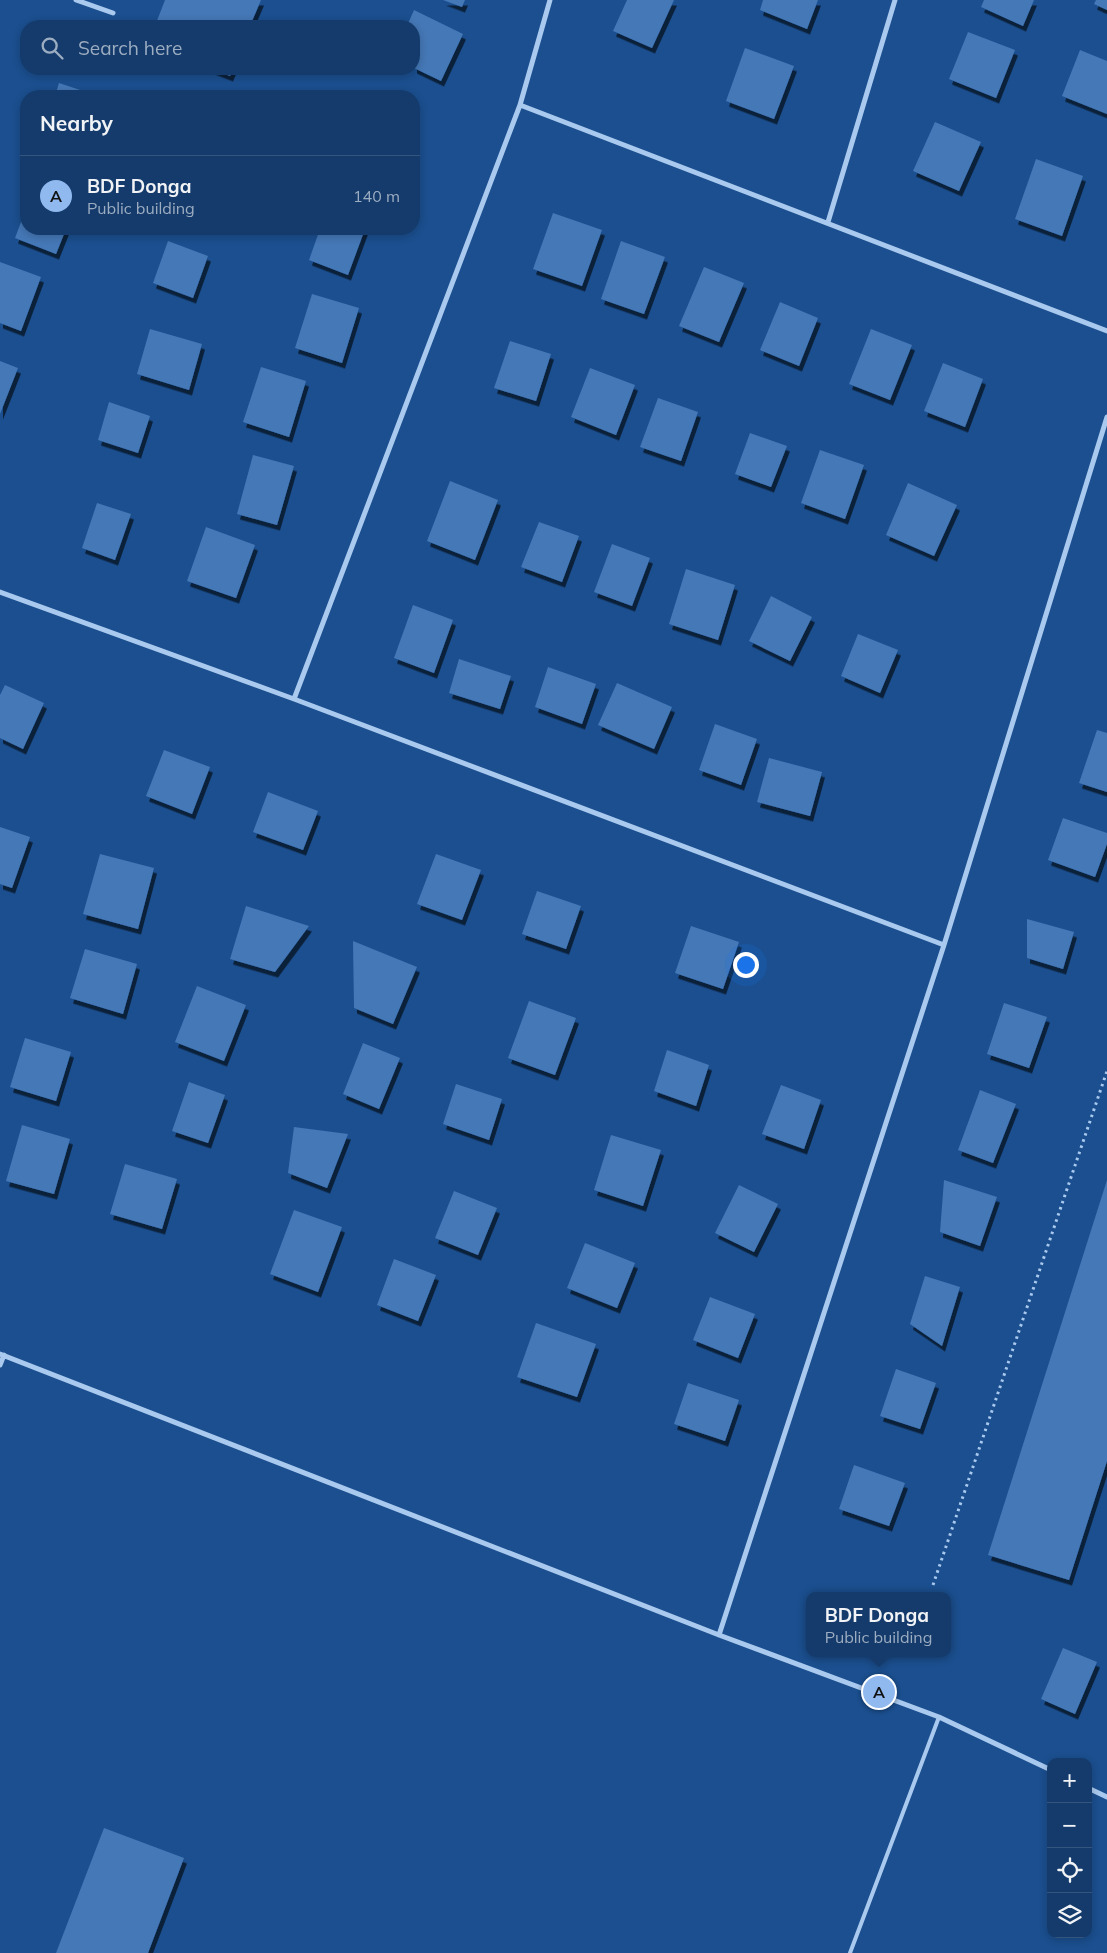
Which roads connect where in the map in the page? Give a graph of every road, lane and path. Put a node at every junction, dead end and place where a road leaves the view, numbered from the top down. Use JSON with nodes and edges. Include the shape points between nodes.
{"nodes":[{"id":1,"x":76,"y":0,"type":"edge"},
{"id":2,"x":550,"y":0,"type":"edge"},
{"id":3,"x":895,"y":0,"type":"edge"},
{"id":4,"x":112,"y":13,"type":"dead end"},
{"id":5,"x":520,"y":105,"type":"junction"},
{"id":6,"x":828,"y":222,"type":"junction"},
{"id":7,"x":1107,"y":331,"type":"edge"},
{"id":8,"x":1107,"y":417,"type":"edge"},
{"id":9,"x":0,"y":592,"type":"edge"},
{"id":10,"x":294,"y":699,"type":"junction"},
{"id":11,"x":944,"y":945,"type":"junction"},
{"id":12,"x":1107,"y":1071,"type":"edge"},
{"id":13,"x":2,"y":1355,"type":"edge"},
{"id":14,"x":0,"y":1365,"type":"edge"},
{"id":15,"x":933,"y":1585,"type":"dead end"},
{"id":16,"x":719,"y":1635,"type":"junction"},
{"id":17,"x":938,"y":1717,"type":"junction"},
{"id":18,"x":1047,"y":1768,"type":"edge"},
{"id":19,"x":1092,"y":1790,"type":"edge"},
{"id":20,"x":1107,"y":1796,"type":"edge"},
{"id":21,"x":850,"y":1953,"type":"edge"}],
"edges":[{"from":1,"to":4,"type":"street"},
{"from":2,"to":5,"type":"street"},
{"from":3,"to":6,"type":"street"},
{"from":5,"to":6,"type":"street"},
{"from":5,"to":10,"type":"street"},
{"from":6,"to":7,"type":"street"},
{"from":8,"to":11,"type":"street"},
{"from":9,"to":10,"type":"street"},
{"from":10,"to":11,"type":"street"},
{"from":11,"to":16,"type":"street"},
{"from":12,"to":15,"type":"path"},
{"from":13,"to":14,"type":"street"},
{"from":13,"to":16,"type":"street"},
{"from":16,"to":17,"type":"street"},
{"from":17,"to":18,"type":"street"},
{"from":17,"to":21,"type":"lane"},
{"from":19,"to":20,"type":"street"}]}
